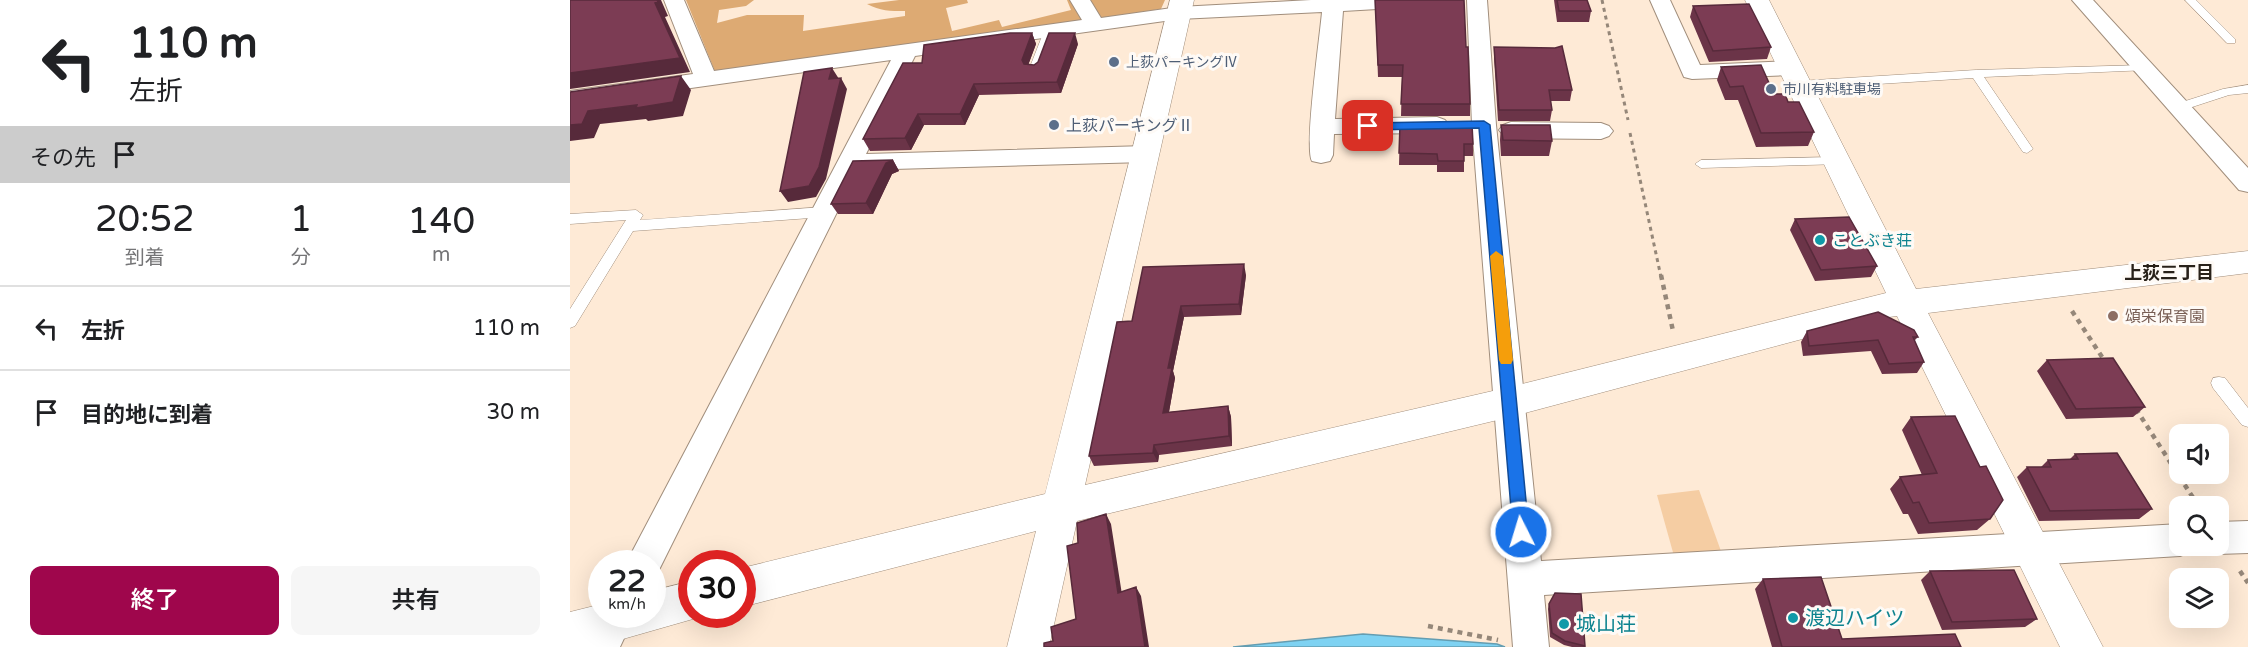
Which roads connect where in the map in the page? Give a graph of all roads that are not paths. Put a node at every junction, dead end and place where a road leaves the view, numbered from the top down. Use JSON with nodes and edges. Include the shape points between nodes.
{"nodes":[{"id":1,"x":674,"y":0,"type":"edge"},
{"id":2,"x":1080,"y":0,"type":"edge"},
{"id":3,"x":1429,"y":0,"type":"edge"},
{"id":4,"x":1477,"y":0,"type":"edge"},
{"id":5,"x":1660,"y":0,"type":"edge"},
{"id":6,"x":1757,"y":0,"type":"edge"},
{"id":7,"x":2082,"y":0,"type":"edge"},
{"id":8,"x":2190,"y":0,"type":"edge"},
{"id":9,"x":1383,"y":1,"type":"edge"},
{"id":10,"x":1333,"y":4,"type":"junction"},
{"id":11,"x":1180,"y":7,"type":"edge"},
{"id":12,"x":1095,"y":25,"type":"junction"},
{"id":13,"x":1050,"y":31,"type":"junction"},
{"id":14,"x":2231,"y":41,"type":"dead end"},
{"id":15,"x":906,"y":52,"type":"junction"},
{"id":16,"x":2144,"y":68,"type":"junction"},
{"id":17,"x":1034,"y":72,"type":"edge"},
{"id":18,"x":1976,"y":74,"type":"junction"},
{"id":19,"x":1795,"y":76,"type":"junction"},
{"id":20,"x":706,"y":79,"type":"junction"},
{"id":21,"x":2248,"y":89,"type":"edge"},
{"id":22,"x":570,"y":98,"type":"edge"},
{"id":23,"x":2180,"y":107,"type":"junction"},
{"id":24,"x":1322,"y":127,"type":"junction"},
{"id":25,"x":1484,"y":127,"type":"junction"},
{"id":26,"x":1601,"y":131,"type":"dead end"},
{"id":27,"x":2027,"y":149,"type":"dead end"},
{"id":28,"x":1146,"y":154,"type":"junction"},
{"id":29,"x":1321,"y":155,"type":"dead end"},
{"id":30,"x":1837,"y":161,"type":"junction"},
{"id":31,"x":850,"y":162,"type":"junction"},
{"id":32,"x":1701,"y":165,"type":"dead end"},
{"id":33,"x":2248,"y":184,"type":"edge"},
{"id":34,"x":824,"y":212,"type":"junction"},
{"id":35,"x":570,"y":219,"type":"edge"},
{"id":36,"x":629,"y":226,"type":"junction"},
{"id":37,"x":2248,"y":262,"type":"edge"},
{"id":38,"x":1907,"y":302,"type":"junction"},
{"id":39,"x":570,"y":322,"type":"edge"},
{"id":40,"x":2219,"y":383,"type":"dead end"},
{"id":41,"x":1510,"y":402,"type":"junction"},
{"id":42,"x":2248,"y":420,"type":"edge"},
{"id":43,"x":1062,"y":508,"type":"junction"},
{"id":44,"x":2248,"y":537,"type":"edge"},
{"id":45,"x":2229,"y":538,"type":"edge"},
{"id":46,"x":2169,"y":541,"type":"edge"},
{"id":47,"x":651,"y":550,"type":"edge"},
{"id":48,"x":2033,"y":550,"type":"junction"},
{"id":49,"x":1525,"y":579,"type":"junction"},
{"id":50,"x":756,"y":584,"type":"edge"},
{"id":51,"x":596,"y":628,"type":"edge"},
{"id":52,"x":570,"y":633,"type":"edge"},
{"id":53,"x":1520,"y":645,"type":"edge"},
{"id":54,"x":1028,"y":647,"type":"edge"},
{"id":55,"x":2082,"y":647,"type":"edge"}],
"edges":[{"from":1,"to":20,"type":"street"},
{"from":2,"to":12,"type":"street"},
{"from":3,"to":9,"type":"street"},
{"from":4,"to":25,"type":"street","via":[[1485,52]]},
{"from":5,"to":19,"type":"street","via":[[1692,72]]},
{"from":6,"to":19,"type":"street"},
{"from":7,"to":16,"type":"street"},
{"from":8,"to":14,"type":"lane"},
{"from":9,"to":10,"type":"street"},
{"from":10,"to":11,"type":"street"},
{"from":10,"to":24,"type":"street"},
{"from":11,"to":12,"type":"street"},
{"from":11,"to":28,"type":"street"},
{"from":12,"to":13,"type":"street"},
{"from":13,"to":15,"type":"street"},
{"from":13,"to":17,"type":"lane"},
{"from":15,"to":20,"type":"street"},
{"from":15,"to":31,"type":"street"},
{"from":16,"to":18,"type":"lane"},
{"from":16,"to":23,"type":"street"},
{"from":18,"to":19,"type":"lane"},
{"from":18,"to":27,"type":"lane"},
{"from":19,"to":30,"type":"street"},
{"from":20,"to":22,"type":"street"},
{"from":21,"to":23,"type":"lane"},
{"from":23,"to":33,"type":"street"},
{"from":24,"to":25,"type":"street"},
{"from":24,"to":29,"type":"street"},
{"from":25,"to":26,"type":"street"},
{"from":25,"to":41,"type":"street"},
{"from":28,"to":31,"type":"street"},
{"from":28,"to":43,"type":"street"},
{"from":30,"to":32,"type":"lane"},
{"from":30,"to":38,"type":"street"},
{"from":31,"to":34,"type":"street"},
{"from":34,"to":36,"type":"lane"},
{"from":34,"to":47,"type":"street"},
{"from":35,"to":36,"type":"lane","via":[[636,215]]},
{"from":36,"to":39,"type":"lane"},
{"from":37,"to":38,"type":"street"},
{"from":38,"to":41,"type":"street"},
{"from":38,"to":48,"type":"street"},
{"from":40,"to":42,"type":"lane"},
{"from":41,"to":43,"type":"street"},
{"from":41,"to":49,"type":"street"},
{"from":43,"to":50,"type":"street"},
{"from":43,"to":54,"type":"street"},
{"from":44,"to":45,"type":"street"},
{"from":46,"to":48,"type":"street"},
{"from":48,"to":49,"type":"street"},
{"from":48,"to":55,"type":"street"},
{"from":49,"to":53,"type":"street"},
{"from":51,"to":52,"type":"street"}]}
